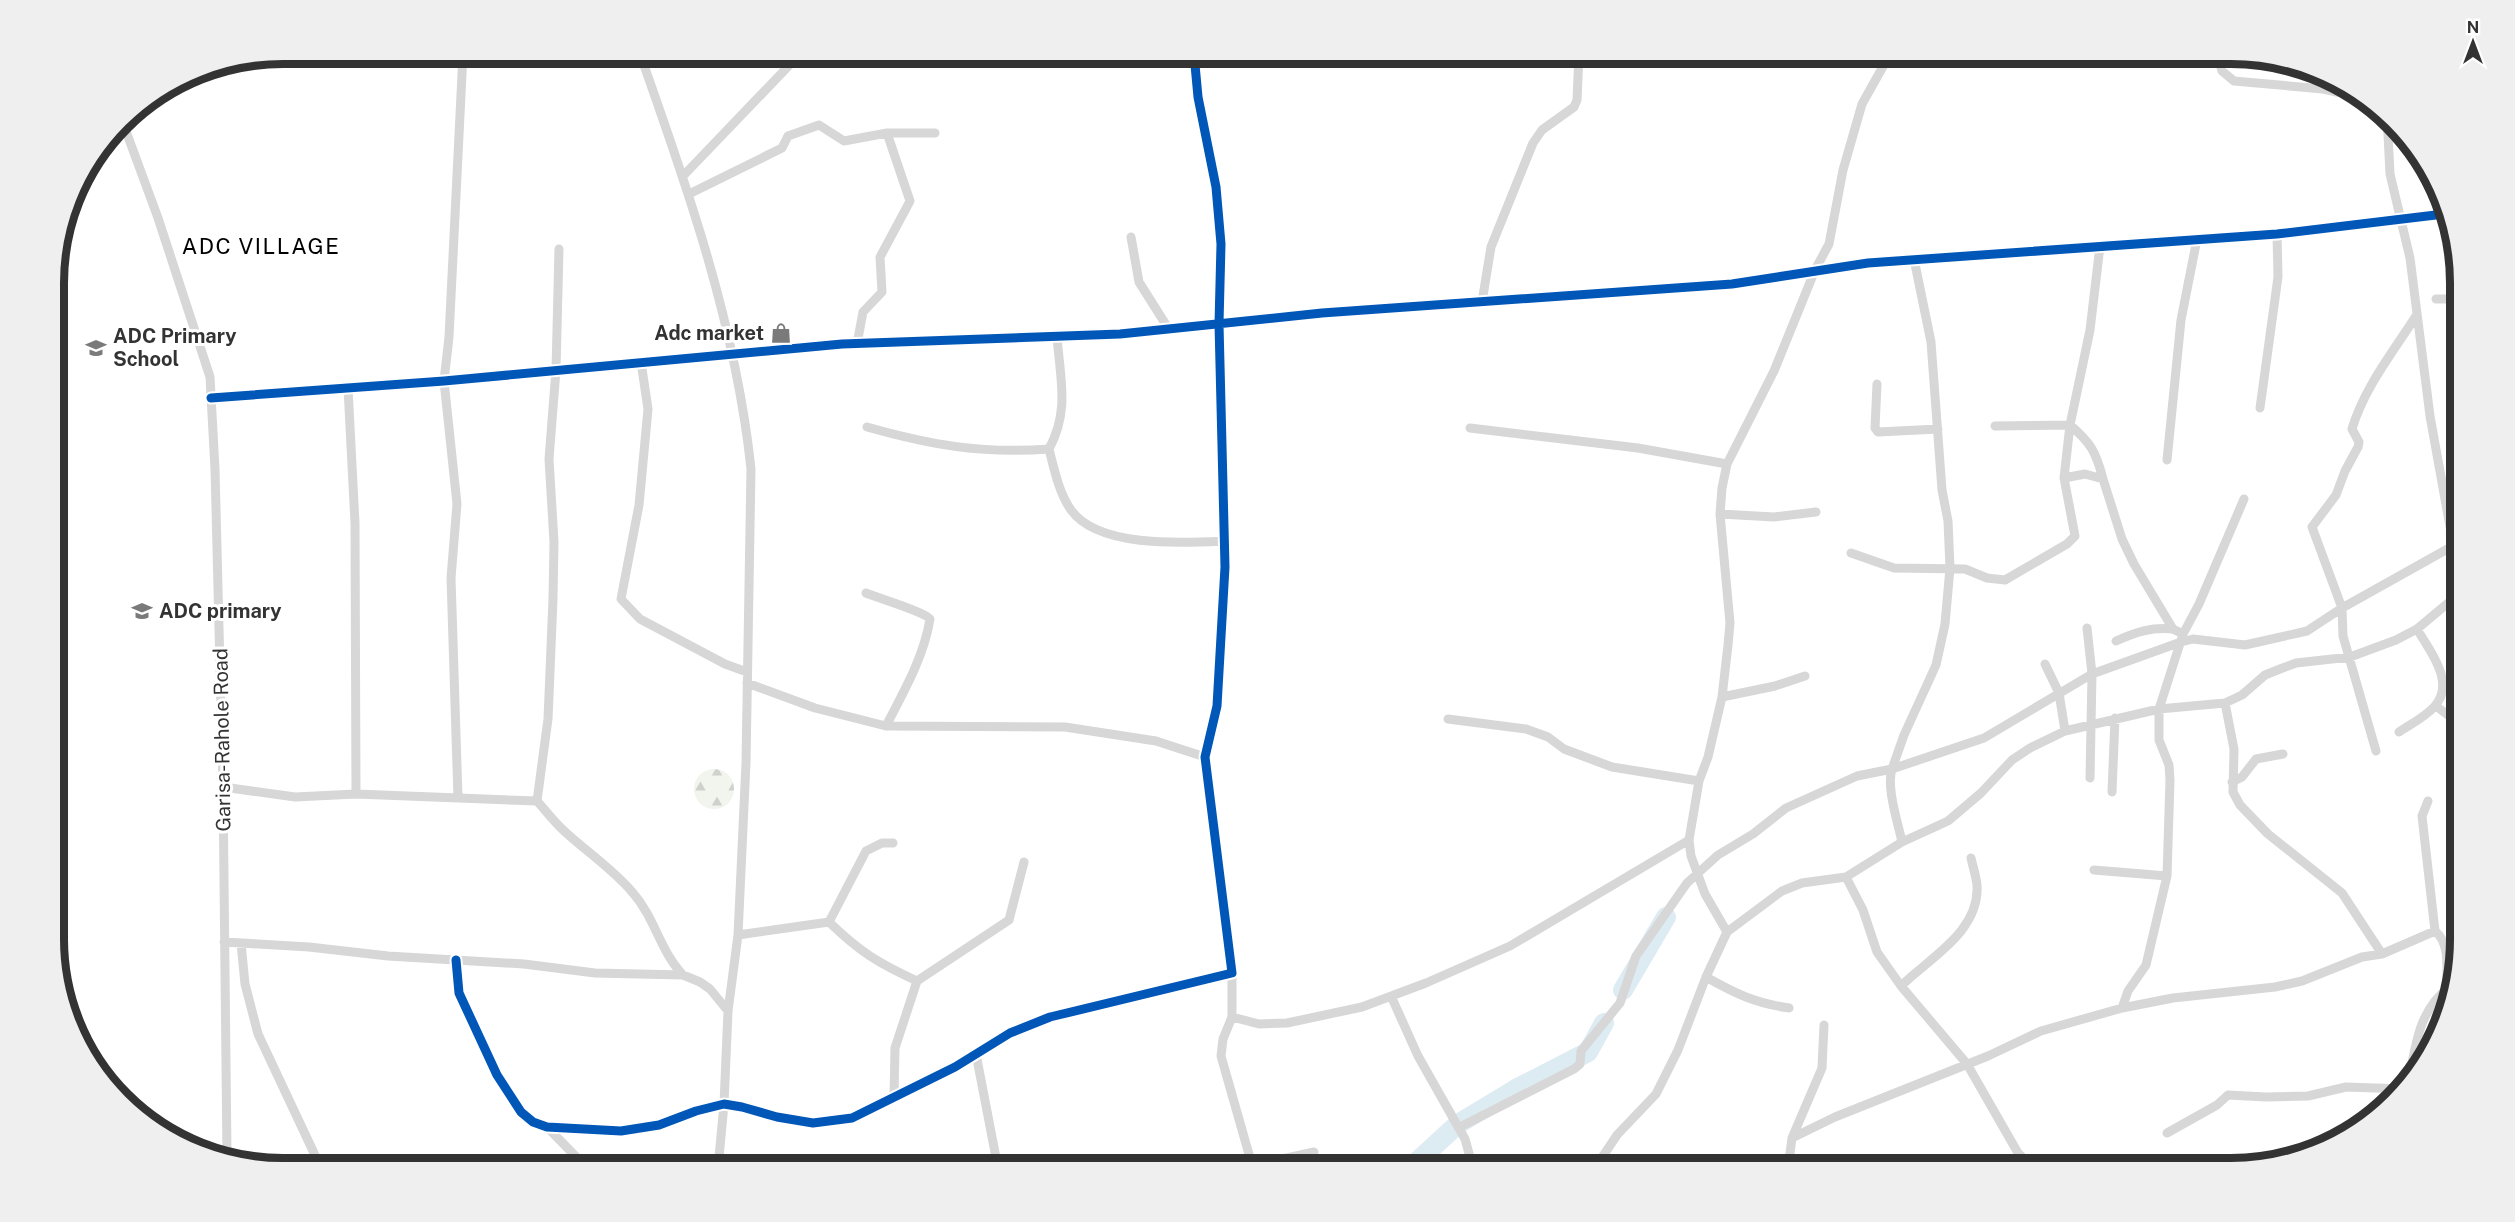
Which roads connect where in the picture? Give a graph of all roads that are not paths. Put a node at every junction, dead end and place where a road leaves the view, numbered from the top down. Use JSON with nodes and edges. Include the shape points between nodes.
{"nodes":[{"id":1,"x":463,"y":64,"type":"edge"},
{"id":2,"x":644,"y":64,"type":"edge"},
{"id":3,"x":790,"y":64,"type":"edge"},
{"id":4,"x":1195,"y":64,"type":"edge"},
{"id":5,"x":1579,"y":64,"type":"edge"},
{"id":6,"x":1884,"y":64,"type":"edge"},
{"id":7,"x":2220,"y":64,"type":"edge"},
{"id":8,"x":2338,"y":92,"type":"edge"},
{"id":9,"x":2388,"y":131,"type":"edge"},
{"id":10,"x":126,"y":132,"type":"edge"},
{"id":11,"x":887,"y":133,"type":"junction"},
{"id":12,"x":935,"y":133,"type":"dead end"},
{"id":13,"x":684,"y":175,"type":"junction"},
{"id":14,"x":689,"y":194,"type":"junction"},
{"id":15,"x":2439,"y":215,"type":"edge"},
{"id":16,"x":2401,"y":220,"type":"junction"},
{"id":17,"x":2277,"y":234,"type":"junction"},
{"id":18,"x":1131,"y":237,"type":"dead end"},
{"id":19,"x":2197,"y":239,"type":"junction"},
{"id":20,"x":2100,"y":246,"type":"junction"},
{"id":21,"x":559,"y":249,"type":"dead end"},
{"id":22,"x":1914,"y":259,"type":"junction"},
{"id":23,"x":1815,"y":270,"type":"junction"},
{"id":24,"x":2436,"y":299,"type":"dead end"},
{"id":25,"x":2450,"y":299,"type":"edge"},
{"id":26,"x":1482,"y":302,"type":"junction"},
{"id":27,"x":2416,"y":316,"type":"junction"},
{"id":28,"x":1219,"y":324,"type":"junction"},
{"id":29,"x":1168,"y":328,"type":"junction"},
{"id":30,"x":1057,"y":336,"type":"junction"},
{"id":31,"x":857,"y":344,"type":"junction"},
{"id":32,"x":732,"y":354,"type":"junction"},
{"id":33,"x":640,"y":362,"type":"junction"},
{"id":34,"x":556,"y":370,"type":"junction"},
{"id":35,"x":444,"y":381,"type":"junction"},
{"id":36,"x":1877,"y":384,"type":"dead end"},
{"id":37,"x":348,"y":388,"type":"junction"},
{"id":38,"x":211,"y":398,"type":"junction"},
{"id":39,"x":2260,"y":408,"type":"dead end"},
{"id":40,"x":2070,"y":425,"type":"junction"},
{"id":41,"x":1995,"y":426,"type":"dead end"},
{"id":42,"x":867,"y":427,"type":"dead end"},
{"id":43,"x":1470,"y":428,"type":"dead end"},
{"id":44,"x":1938,"y":429,"type":"junction"},
{"id":45,"x":1048,"y":449,"type":"junction"},
{"id":46,"x":2167,"y":460,"type":"dead end"},
{"id":47,"x":1727,"y":464,"type":"junction"},
{"id":48,"x":2064,"y":478,"type":"junction"},
{"id":49,"x":2103,"y":479,"type":"junction"},
{"id":50,"x":2244,"y":499,"type":"dead end"},
{"id":51,"x":2450,"y":510,"type":"edge"},
{"id":52,"x":1816,"y":512,"type":"dead end"},
{"id":53,"x":1719,"y":514,"type":"junction"},
{"id":54,"x":1224,"y":541,"type":"junction"},
{"id":55,"x":2450,"y":547,"type":"edge"},
{"id":56,"x":1851,"y":553,"type":"dead end"},
{"id":57,"x":1950,"y":568,"type":"junction"},
{"id":58,"x":866,"y":593,"type":"dead end"},
{"id":59,"x":2450,"y":601,"type":"edge"},
{"id":60,"x":2342,"y":608,"type":"junction"},
{"id":61,"x":2087,"y":628,"type":"dead end"},
{"id":62,"x":2173,"y":629,"type":"junction"},
{"id":63,"x":2417,"y":629,"type":"junction"},
{"id":64,"x":2182,"y":638,"type":"junction"},
{"id":65,"x":2116,"y":641,"type":"dead end"},
{"id":66,"x":2350,"y":657,"type":"junction"},
{"id":67,"x":2045,"y":664,"type":"dead end"},
{"id":68,"x":747,"y":672,"type":"junction"},
{"id":69,"x":2092,"y":674,"type":"junction"},
{"id":70,"x":1805,"y":676,"type":"dead end"},
{"id":71,"x":747,"y":683,"type":"junction"},
{"id":72,"x":2059,"y":693,"type":"junction"},
{"id":73,"x":1722,"y":697,"type":"junction"},
{"id":74,"x":2224,"y":703,"type":"junction"},
{"id":75,"x":2436,"y":706,"type":"junction"},
{"id":76,"x":2159,"y":709,"type":"junction"},
{"id":77,"x":2450,"y":716,"type":"edge"},
{"id":78,"x":2115,"y":718,"type":"junction"},
{"id":79,"x":1448,"y":719,"type":"dead end"},
{"id":80,"x":2091,"y":724,"type":"junction"},
{"id":81,"x":886,"y":726,"type":"junction"},
{"id":82,"x":2066,"y":731,"type":"junction"},
{"id":83,"x":2399,"y":732,"type":"dead end"},
{"id":84,"x":2376,"y":751,"type":"dead end"},
{"id":85,"x":2283,"y":754,"type":"dead end"},
{"id":86,"x":1205,"y":757,"type":"junction"},
{"id":87,"x":1892,"y":769,"type":"junction"},
{"id":88,"x":2090,"y":778,"type":"dead end"},
{"id":89,"x":1699,"y":781,"type":"junction"},
{"id":90,"x":2232,"y":782,"type":"junction"},
{"id":91,"x":224,"y":787,"type":"junction"},
{"id":92,"x":2112,"y":792,"type":"dead end"},
{"id":93,"x":356,"y":794,"type":"junction"},
{"id":94,"x":458,"y":798,"type":"junction"},
{"id":95,"x":537,"y":801,"type":"junction"},
{"id":96,"x":2428,"y":801,"type":"dead end"},
{"id":97,"x":1689,"y":840,"type":"junction"},
{"id":98,"x":1902,"y":842,"type":"junction"},
{"id":99,"x":893,"y":843,"type":"dead end"},
{"id":100,"x":1971,"y":858,"type":"dead end"},
{"id":101,"x":1024,"y":862,"type":"dead end"},
{"id":102,"x":2094,"y":870,"type":"dead end"},
{"id":103,"x":1698,"y":873,"type":"junction"},
{"id":104,"x":2167,"y":876,"type":"junction"},
{"id":105,"x":1846,"y":877,"type":"junction"},
{"id":106,"x":829,"y":922,"type":"junction"},
{"id":107,"x":1727,"y":932,"type":"junction"},
{"id":108,"x":2435,"y":932,"type":"junction"},
{"id":109,"x":738,"y":935,"type":"junction"},
{"id":110,"x":224,"y":942,"type":"junction"},
{"id":111,"x":241,"y":943,"type":"junction"},
{"id":112,"x":2382,"y":954,"type":"junction"},
{"id":113,"x":456,"y":960,"type":"junction"},
{"id":114,"x":1232,"y":973,"type":"junction"},
{"id":115,"x":683,"y":975,"type":"junction"},
{"id":116,"x":2447,"y":975,"type":"edge"},
{"id":117,"x":1706,"y":977,"type":"junction"},
{"id":118,"x":917,"y":981,"type":"junction"},
{"id":119,"x":1901,"y":986,"type":"junction"},
{"id":120,"x":2444,"y":992,"type":"edge"},
{"id":121,"x":1391,"y":996,"type":"junction"},
{"id":122,"x":1790,"y":1008,"type":"dead end"},
{"id":123,"x":2122,"y":1008,"type":"junction"},
{"id":124,"x":728,"y":1011,"type":"junction"},
{"id":125,"x":1232,"y":1017,"type":"junction"},
{"id":126,"x":1824,"y":1025,"type":"dead end"},
{"id":127,"x":2415,"y":1048,"type":"junction"},
{"id":128,"x":2420,"y":1049,"type":"edge"},
{"id":129,"x":976,"y":1054,"type":"junction"},
{"id":130,"x":2412,"y":1062,"type":"edge"},
{"id":131,"x":1967,"y":1064,"type":"junction"},
{"id":132,"x":2390,"y":1089,"type":"edge"},
{"id":133,"x":894,"y":1097,"type":"junction"},
{"id":134,"x":724,"y":1104,"type":"junction"},
{"id":135,"x":547,"y":1127,"type":"junction"},
{"id":136,"x":1460,"y":1127,"type":"junction"},
{"id":137,"x":2167,"y":1134,"type":"dead end"},
{"id":138,"x":1792,"y":1138,"type":"junction"},
{"id":139,"x":227,"y":1150,"type":"edge"},
{"id":140,"x":1314,"y":1152,"type":"dead end"},
{"id":141,"x":316,"y":1158,"type":"edge"},
{"id":142,"x":577,"y":1158,"type":"edge"},
{"id":143,"x":719,"y":1158,"type":"edge"},
{"id":144,"x":996,"y":1158,"type":"edge"},
{"id":145,"x":1250,"y":1158,"type":"edge"},
{"id":146,"x":1285,"y":1158,"type":"edge"},
{"id":147,"x":1471,"y":1158,"type":"edge"},
{"id":148,"x":1602,"y":1158,"type":"edge"},
{"id":149,"x":1789,"y":1158,"type":"edge"},
{"id":150,"x":2023,"y":1158,"type":"edge"}],
"edges":[{"from":1,"to":35,"type":"street"},
{"from":2,"to":13,"type":"street"},
{"from":3,"to":13,"type":"street"},
{"from":4,"to":28,"type":"street","via":[[1216,186],[1221,244]]},
{"from":5,"to":26,"type":"street","via":[[1574,107],[1542,130],[1533,143],[1491,247]]},
{"from":6,"to":23,"type":"street","via":[[1862,104],[1843,170],[1829,244]]},
{"from":7,"to":8,"type":"street","via":[[2234,81]]},
{"from":9,"to":16,"type":"street","via":[[2390,174]]},
{"from":10,"to":38,"type":"street","name":"Garisa-Rahole Road","via":[[210,377]]},
{"from":11,"to":12,"type":"street"},
{"from":11,"to":14,"type":"street","via":[[844,141],[819,125],[788,136],[782,148]]},
{"from":11,"to":31,"type":"street","via":[[910,201],[880,257],[882,292],[863,312]]},
{"from":13,"to":14,"type":"street"},
{"from":14,"to":32,"type":"street","via":[[723,308]]},
{"from":15,"to":16,"type":"street"},
{"from":16,"to":17,"type":"street"},
{"from":16,"to":27,"type":"street","via":[[2410,258]]},
{"from":17,"to":19,"type":"street"},
{"from":17,"to":39,"type":"street","via":[[2278,276]]},
{"from":18,"to":29,"type":"street","via":[[1139,282]]},
{"from":19,"to":20,"type":"street"},
{"from":19,"to":46,"type":"street","via":[[2181,320]]},
{"from":20,"to":22,"type":"street"},
{"from":20,"to":40,"type":"street","via":[[2090,330]]},
{"from":21,"to":34,"type":"street"},
{"from":22,"to":23,"type":"street"},
{"from":22,"to":44,"type":"street","via":[[1931,342]]},
{"from":23,"to":26,"type":"street","via":[[1732,284]]},
{"from":23,"to":47,"type":"street","via":[[1774,371]]},
{"from":24,"to":25,"type":"street"},
{"from":26,"to":28,"type":"street"},
{"from":27,"to":51,"type":"street","via":[[2430,416]]},
{"from":27,"to":60,"type":"street","via":[[2372,384],[2352,429],[2358,447],[2336,495],[2312,526]]},
{"from":28,"to":29,"type":"street"},
{"from":28,"to":54,"type":"street"},
{"from":29,"to":30,"type":"street"},
{"from":30,"to":31,"type":"street"},
{"from":30,"to":45,"type":"street","via":[[1062,414],[1059,430]]},
{"from":31,"to":32,"type":"street"},
{"from":32,"to":33,"type":"street"},
{"from":32,"to":68,"type":"street","via":[[751,469]]},
{"from":33,"to":34,"type":"street"},
{"from":33,"to":68,"type":"street","via":[[648,409],[639,505],[621,599],[640,619]]},
{"from":34,"to":35,"type":"street"},
{"from":34,"to":95,"type":"street","via":[[549,459],[554,542],[548,719]]},
{"from":35,"to":37,"type":"street"},
{"from":35,"to":94,"type":"street","via":[[457,504],[451,578]]},
{"from":36,"to":44,"type":"street","via":[[1878,432]]},
{"from":37,"to":38,"type":"street"},
{"from":37,"to":93,"type":"street","via":[[356,523]]},
{"from":38,"to":91,"type":"street","name":"Garisa-Rahole Road"},
{"from":40,"to":41,"type":"street"},
{"from":40,"to":48,"type":"street"},
{"from":40,"to":49,"type":"street","via":[[2087,439],[2097,455]]},
{"from":42,"to":45,"type":"street","via":[[931,444],[990,451]]},
{"from":43,"to":47,"type":"street","via":[[1638,447]]},
{"from":44,"to":57,"type":"street"},
{"from":45,"to":54,"type":"street","via":[[1071,510],[1101,531],[1174,543]]},
{"from":47,"to":53,"type":"street"},
{"from":48,"to":49,"type":"street","via":[[2085,474]]},
{"from":48,"to":57,"type":"street","via":[[2075,531],[2067,544],[2005,580]]},
{"from":49,"to":62,"type":"street","via":[[2122,539]]},
{"from":50,"to":64,"type":"street"},
{"from":52,"to":53,"type":"street","via":[[1774,517]]},
{"from":53,"to":73,"type":"street","via":[[1730,623]]},
{"from":54,"to":86,"type":"street","via":[[1217,706]]},
{"from":55,"to":60,"type":"street"},
{"from":56,"to":57,"type":"street","via":[[1894,568]]},
{"from":57,"to":87,"type":"street","via":[[1945,624],[1936,665]]},
{"from":58,"to":81,"type":"street","via":[[926,614],[930,619],[912,674]]},
{"from":59,"to":63,"type":"street"},
{"from":60,"to":64,"type":"street","via":[[2307,631],[2245,645]]},
{"from":60,"to":66,"type":"street","via":[[2343,636]]},
{"from":61,"to":69,"type":"street"},
{"from":62,"to":64,"type":"street"},
{"from":62,"to":65,"type":"street","via":[[2138,631]]},
{"from":63,"to":66,"type":"street"},
{"from":63,"to":75,"type":"street","via":[[2442,676],[2443,687]]},
{"from":64,"to":69,"type":"street"},
{"from":64,"to":76,"type":"street"},
{"from":66,"to":74,"type":"street","via":[[2296,663],[2265,675],[2242,695]]},
{"from":66,"to":84,"type":"street"},
{"from":67,"to":72,"type":"street"},
{"from":68,"to":71,"type":"street"},
{"from":69,"to":72,"type":"street"},
{"from":69,"to":80,"type":"street"},
{"from":70,"to":73,"type":"street"},
{"from":71,"to":81,"type":"street","via":[[815,708]]},
{"from":71,"to":109,"type":"street"},
{"from":72,"to":82,"type":"street"},
{"from":72,"to":87,"type":"street","via":[[1984,738]]},
{"from":73,"to":89,"type":"street"},
{"from":74,"to":76,"type":"street"},
{"from":74,"to":90,"type":"street","via":[[2234,749]]},
{"from":75,"to":77,"type":"street"},
{"from":75,"to":83,"type":"street"},
{"from":76,"to":78,"type":"street"},
{"from":76,"to":104,"type":"street","via":[[2159,740],[2169,765],[2170,780]]},
{"from":78,"to":80,"type":"street"},
{"from":78,"to":92,"type":"street"},
{"from":79,"to":89,"type":"street","via":[[1526,729],[1612,768]]},
{"from":80,"to":82,"type":"street"},
{"from":80,"to":88,"type":"street"},
{"from":81,"to":86,"type":"street","via":[[1065,727],[1156,741]]},
{"from":82,"to":98,"type":"street","via":[[2012,760],[1981,794],[1948,821]]},
{"from":85,"to":90,"type":"street","via":[[2256,759],[2242,777]]},
{"from":86,"to":114,"type":"street"},
{"from":87,"to":98,"type":"street"},
{"from":87,"to":103,"type":"street","via":[[1857,776],[1786,808]]},
{"from":89,"to":97,"type":"street"},
{"from":90,"to":112,"type":"street","via":[[2240,805],[2268,834],[2342,893]]},
{"from":91,"to":93,"type":"street","via":[[295,797]]},
{"from":91,"to":110,"type":"street","name":"Garisa-Rahole Road"},
{"from":93,"to":94,"type":"street"},
{"from":94,"to":95,"type":"street"},
{"from":95,"to":115,"type":"street","via":[[560,828],[634,894],[648,914],[665,953]]},
{"from":96,"to":108,"type":"street","via":[[2421,816]]},
{"from":97,"to":103,"type":"street"},
{"from":97,"to":121,"type":"street","via":[[1510,946]]},
{"from":98,"to":105,"type":"street"},
{"from":99,"to":106,"type":"street","via":[[882,843],[866,851]]},
{"from":100,"to":119,"type":"street","via":[[1977,886],[1975,906],[1953,942]]},
{"from":101,"to":118,"type":"street","via":[[1009,920]]},
{"from":102,"to":104,"type":"street"},
{"from":103,"to":107,"type":"street"},
{"from":103,"to":136,"type":"street","via":[[1636,956],[1620,1003],[1581,1051],[1580,1064]]},
{"from":104,"to":123,"type":"street","via":[[2146,965],[2128,991]]},
{"from":105,"to":107,"type":"street","via":[[1791,887]]},
{"from":105,"to":119,"type":"street","via":[[1878,952]]},
{"from":106,"to":109,"type":"street"},
{"from":106,"to":118,"type":"street","via":[[878,963]]},
{"from":107,"to":117,"type":"street"},
{"from":108,"to":112,"type":"street"},
{"from":108,"to":116,"type":"street","via":[[2446,947]]},
{"from":109,"to":124,"type":"street"},
{"from":110,"to":111,"type":"street"},
{"from":110,"to":139,"type":"street","name":"Garisa-Rahole Road"},
{"from":111,"to":113,"type":"street"},
{"from":111,"to":141,"type":"street","via":[[245,984],[258,1034]]},
{"from":112,"to":123,"type":"street","via":[[2362,957],[2302,981],[2275,987]]},
{"from":113,"to":115,"type":"street","via":[[595,973]]},
{"from":113,"to":135,"type":"street","via":[[459,993],[497,1075],[521,1112]]},
{"from":114,"to":125,"type":"street"},
{"from":114,"to":129,"type":"street","via":[[1050,1017],[1010,1033]]},
{"from":115,"to":124,"type":"street","via":[[710,989]]},
{"from":117,"to":122,"type":"street","via":[[1756,1002]]},
{"from":117,"to":148,"type":"street","via":[[1656,1094],[1617,1135]]},
{"from":118,"to":133,"type":"street","via":[[895,1048]]},
{"from":119,"to":131,"type":"street"},
{"from":120,"to":127,"type":"street","via":[[2427,1009]]},
{"from":121,"to":125,"type":"street","via":[[1362,1007],[1287,1023],[1259,1024]]},
{"from":121,"to":136,"type":"street","via":[[1418,1056]]},
{"from":123,"to":131,"type":"street","via":[[2041,1031]]},
{"from":124,"to":134,"type":"street"},
{"from":125,"to":145,"type":"street","via":[[1221,1056]]},
{"from":126,"to":138,"type":"street","via":[[1822,1068]]},
{"from":127,"to":128,"type":"street"},
{"from":127,"to":130,"type":"street"},
{"from":129,"to":133,"type":"street"},
{"from":129,"to":144,"type":"street"},
{"from":131,"to":138,"type":"street"},
{"from":131,"to":150,"type":"street"},
{"from":132,"to":137,"type":"street","via":[[2346,1087],[2308,1096],[2228,1095]]},
{"from":133,"to":134,"type":"street","via":[[852,1118],[813,1123]]},
{"from":134,"to":135,"type":"street","via":[[640,1130]]},
{"from":134,"to":143,"type":"street"},
{"from":135,"to":142,"type":"street"},
{"from":136,"to":147,"type":"street"},
{"from":138,"to":149,"type":"street"},
{"from":140,"to":146,"type":"street"}]}
